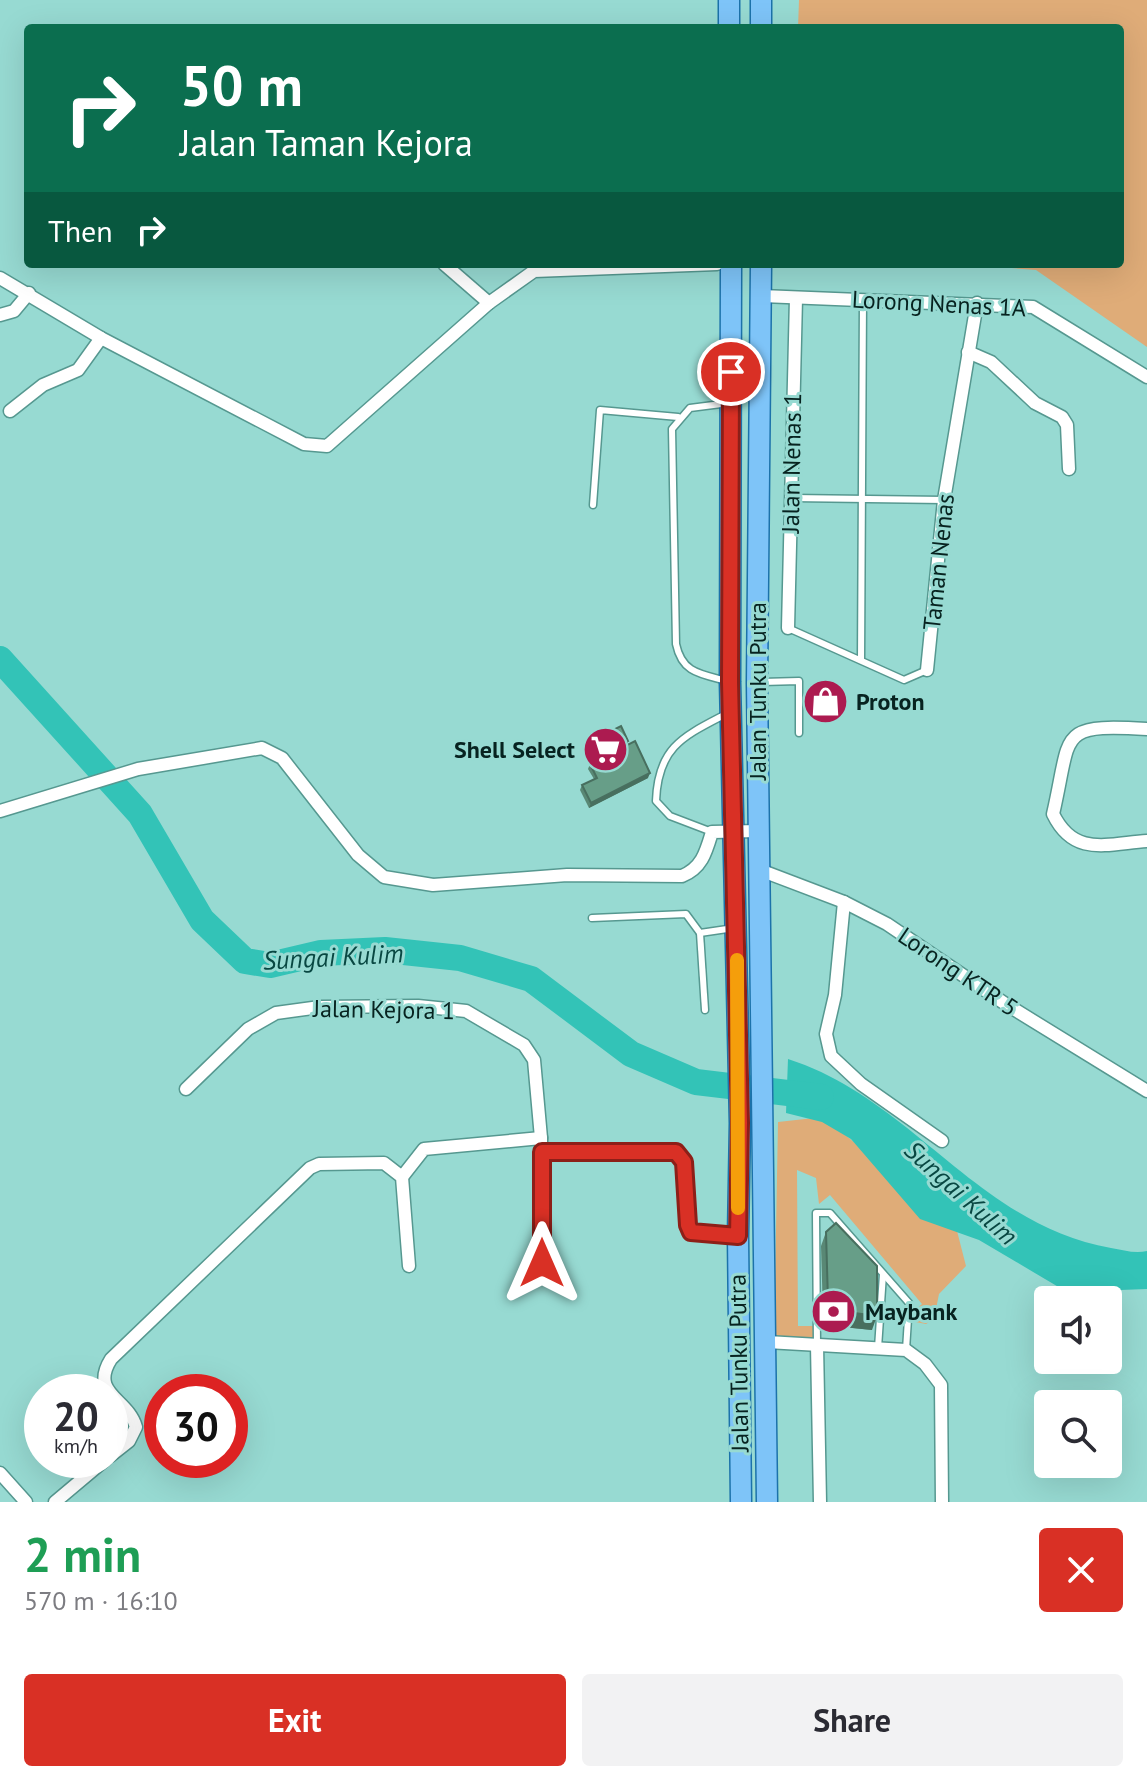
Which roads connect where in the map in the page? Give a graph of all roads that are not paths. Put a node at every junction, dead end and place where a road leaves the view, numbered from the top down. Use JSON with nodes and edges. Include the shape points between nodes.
{"nodes":[{"id":1,"x":729,"y":0,"type":"edge"},
{"id":2,"x":761,"y":0,"type":"edge"},
{"id":3,"x":729,"y":24,"type":"edge"},
{"id":4,"x":761,"y":24,"type":"edge"},
{"id":5,"x":449,"y":268,"type":"edge"},
{"id":6,"x":612,"y":268,"type":"edge"},
{"id":7,"x":734,"y":268,"type":"edge"},
{"id":8,"x":736,"y":268,"type":"edge"},
{"id":9,"x":761,"y":268,"type":"edge"},
{"id":10,"x":0,"y":278,"type":"edge"},
{"id":11,"x":29,"y":293,"type":"junction"},
{"id":12,"x":761,"y":296,"type":"junction"},
{"id":13,"x":796,"y":298,"type":"junction"},
{"id":14,"x":863,"y":298,"type":"junction"},
{"id":15,"x":489,"y":303,"type":"junction"},
{"id":16,"x":977,"y":303,"type":"junction"},
{"id":17,"x":0,"y":315,"type":"edge"},
{"id":18,"x":101,"y":338,"type":"junction"},
{"id":19,"x":731,"y":340,"type":"junction"},
{"id":20,"x":968,"y":352,"type":"junction"},
{"id":21,"x":1147,"y":377,"type":"edge"},
{"id":22,"x":731,"y":403,"type":"junction"},
{"id":23,"x":10,"y":411,"type":"dead end"},
{"id":24,"x":678,"y":417,"type":"junction"},
{"id":25,"x":1069,"y":469,"type":"dead end"},
{"id":26,"x":791,"y":498,"type":"junction"},
{"id":27,"x":862,"y":499,"type":"junction"},
{"id":28,"x":944,"y":500,"type":"junction"},
{"id":29,"x":593,"y":505,"type":"dead end"},
{"id":30,"x":788,"y":628,"type":"joint"},
{"id":31,"x":861,"y":660,"type":"junction"},
{"id":32,"x":927,"y":670,"type":"joint"},
{"id":33,"x":730,"y":682,"type":"junction"},
{"id":34,"x":757,"y":683,"type":"junction"},
{"id":35,"x":730,"y":712,"type":"junction"},
{"id":36,"x":1147,"y":729,"type":"edge"},
{"id":37,"x":799,"y":733,"type":"dead end"},
{"id":38,"x":0,"y":811,"type":"edge"},
{"id":39,"x":734,"y":831,"type":"junction"},
{"id":40,"x":758,"y":831,"type":"junction"},
{"id":41,"x":712,"y":832,"type":"junction"},
{"id":42,"x":1147,"y":841,"type":"edge"},
{"id":43,"x":760,"y":870,"type":"junction"},
{"id":44,"x":844,"y":902,"type":"junction"},
{"id":45,"x":592,"y":918,"type":"dead end"},
{"id":46,"x":736,"y":928,"type":"junction"},
{"id":47,"x":700,"y":933,"type":"junction"},
{"id":48,"x":705,"y":1010,"type":"dead end"},
{"id":49,"x":186,"y":1089,"type":"dead end"},
{"id":50,"x":1147,"y":1091,"type":"edge"},
{"id":51,"x":541,"y":1138,"type":"junction"},
{"id":52,"x":942,"y":1141,"type":"dead end"},
{"id":53,"x":542,"y":1152,"type":"junction"},
{"id":54,"x":402,"y":1177,"type":"junction"},
{"id":55,"x":738,"y":1236,"type":"junction"},
{"id":56,"x":542,"y":1263,"type":"dead end"},
{"id":57,"x":409,"y":1266,"type":"dead end"},
{"id":58,"x":883,"y":1274,"type":"junction"},
{"id":59,"x":766,"y":1299,"type":"junction"},
{"id":60,"x":738,"y":1317,"type":"junction"},
{"id":61,"x":767,"y":1342,"type":"junction"},
{"id":62,"x":817,"y":1345,"type":"junction"},
{"id":63,"x":878,"y":1348,"type":"junction"},
{"id":64,"x":906,"y":1350,"type":"junction"},
{"id":65,"x":739,"y":1372,"type":"junction"},
{"id":66,"x":104,"y":1374,"type":"edge"},
{"id":67,"x":128,"y":1416,"type":"edge"},
{"id":68,"x":128,"y":1442,"type":"edge"},
{"id":69,"x":0,"y":1473,"type":"edge"},
{"id":70,"x":83,"y":1478,"type":"edge"},
{"id":71,"x":26,"y":1502,"type":"edge"},
{"id":72,"x":55,"y":1502,"type":"edge"},
{"id":73,"x":741,"y":1502,"type":"edge"},
{"id":74,"x":767,"y":1502,"type":"edge"},
{"id":75,"x":820,"y":1502,"type":"edge"},
{"id":76,"x":942,"y":1502,"type":"edge"}],
"edges":[{"from":1,"to":3,"type":"main road"},
{"from":2,"to":4,"type":"main road"},
{"from":5,"to":15,"type":"street"},
{"from":6,"to":15,"type":"street","via":[[534,271]]},
{"from":7,"to":19,"type":"main road","name":"Jalan Tunku Putra"},
{"from":8,"to":12,"type":"main road"},
{"from":9,"to":12,"type":"main road","name":"Jalan Tunku Putra"},
{"from":10,"to":11,"type":"street"},
{"from":11,"to":17,"type":"street","via":[[14,311]]},
{"from":11,"to":18,"type":"street"},
{"from":12,"to":13,"type":"street","name":"Lorong Nenas 1A"},
{"from":12,"to":19,"type":"main road","via":[[743,313]]},
{"from":12,"to":34,"type":"main road","name":"Jalan Tunku Putra"},
{"from":13,"to":14,"type":"street","name":"Lorong Nenas 1A"},
{"from":13,"to":26,"type":"street","name":"Jalan Nenas 1"},
{"from":14,"to":16,"type":"street","name":"Lorong Nenas 1A"},
{"from":14,"to":27,"type":"lane"},
{"from":15,"to":18,"type":"street","via":[[327,446],[304,444]]},
{"from":16,"to":20,"type":"street","name":"Taman Nenas"},
{"from":16,"to":21,"type":"street","name":"Lorong Nenas 1A","via":[[1033,307]]},
{"from":18,"to":23,"type":"street","via":[[78,370],[43,385]]},
{"from":19,"to":22,"type":"main road","name":"Jalan Tunku Putra"},
{"from":20,"to":25,"type":"street","via":[[991,362],[1035,403],[1062,417]]},
{"from":20,"to":28,"type":"street","name":"Taman Nenas"},
{"from":22,"to":24,"type":"lane","via":[[690,408]]},
{"from":22,"to":33,"type":"main road","name":"Jalan Tunku Putra"},
{"from":24,"to":29,"type":"lane","via":[[600,410]]},
{"from":24,"to":33,"type":"lane","via":[[672,429],[676,644],[680,661],[690,672]]},
{"from":26,"to":27,"type":"lane"},
{"from":26,"to":30,"type":"street","name":"Jalan Nenas 1"},
{"from":27,"to":28,"type":"lane"},
{"from":27,"to":31,"type":"lane"},
{"from":28,"to":32,"type":"street","name":"Taman Nenas"},
{"from":30,"to":31,"type":"lane","name":"Taman Nenas"},
{"from":31,"to":32,"type":"lane","name":"Taman Nenas","via":[[904,680]]},
{"from":33,"to":35,"type":"main road","name":"Jalan Tunku Putra"},
{"from":34,"to":37,"type":"lane","via":[[799,681]]},
{"from":34,"to":40,"type":"main road","name":"Jalan Tunku Putra"},
{"from":35,"to":39,"type":"main road","name":"Jalan Tunku Putra"},
{"from":35,"to":41,"type":"lane","via":[[676,743],[665,756],[656,786],[656,801],[670,816]]},
{"from":36,"to":42,"type":"street","via":[[1093,726],[1078,731],[1069,742],[1053,814],[1069,839],[1083,845]]},
{"from":38,"to":41,"type":"street","via":[[138,769],[262,748],[282,758],[358,855],[384,877],[433,885],[567,875],[682,876],[695,871]]},
{"from":39,"to":40,"type":"street"},
{"from":39,"to":41,"type":"street"},
{"from":39,"to":46,"type":"main road","name":"Jalan Tunku Putra"},
{"from":40,"to":43,"type":"main road","name":"Jalan Tunku Putra"},
{"from":43,"to":44,"type":"street","name":"Lorong KTR 5"},
{"from":43,"to":59,"type":"main road","name":"Jalan Tunku Putra"},
{"from":44,"to":50,"type":"street","name":"Lorong KTR 5","via":[[887,924]]},
{"from":44,"to":52,"type":"street","via":[[826,1034],[831,1056]]},
{"from":45,"to":47,"type":"lane","via":[[686,914]]},
{"from":46,"to":47,"type":"lane"},
{"from":46,"to":55,"type":"main road","name":"Jalan Tunku Putra"},
{"from":47,"to":48,"type":"lane"},
{"from":49,"to":51,"type":"street","name":"Jalan Kejora 1","via":[[248,1029],[276,1013],[320,1007],[446,1007],[466,1011],[531,1052]]},
{"from":51,"to":53,"type":"street","name":"Jalan Kejora 1"},
{"from":51,"to":54,"type":"street","via":[[424,1149]]},
{"from":53,"to":55,"type":"street","via":[[676,1152],[684,1162],[691,1232]]},
{"from":53,"to":56,"type":"street","name":"Jalan Kejora 1"},
{"from":54,"to":57,"type":"street"},
{"from":54,"to":66,"type":"street","via":[[384,1163],[319,1164],[307,1170],[111,1359]]},
{"from":55,"to":60,"type":"main road","name":"Jalan Tunku Putra"},
{"from":58,"to":62,"type":"lane","via":[[830,1213],[816,1213]]},
{"from":58,"to":63,"type":"lane"},
{"from":58,"to":64,"type":"lane","via":[[909,1303]]},
{"from":59,"to":60,"type":"main road","via":[[755,1316]]},
{"from":59,"to":61,"type":"main road","name":"Jalan Tunku Putra"},
{"from":60,"to":65,"type":"main road","name":"Jalan Tunku Putra"},
{"from":61,"to":62,"type":"street"},
{"from":61,"to":65,"type":"main road","via":[[755,1346]]},
{"from":61,"to":74,"type":"main road","name":"Jalan Tunku Putra"},
{"from":62,"to":63,"type":"street"},
{"from":62,"to":75,"type":"street"},
{"from":63,"to":64,"type":"street"},
{"from":64,"to":76,"type":"street","via":[[941,1385]]},
{"from":65,"to":73,"type":"main road","name":"Jalan Tunku Putra"},
{"from":67,"to":68,"type":"street","via":[[136,1427]]},
{"from":69,"to":71,"type":"street"},
{"from":70,"to":72,"type":"street"}]}
